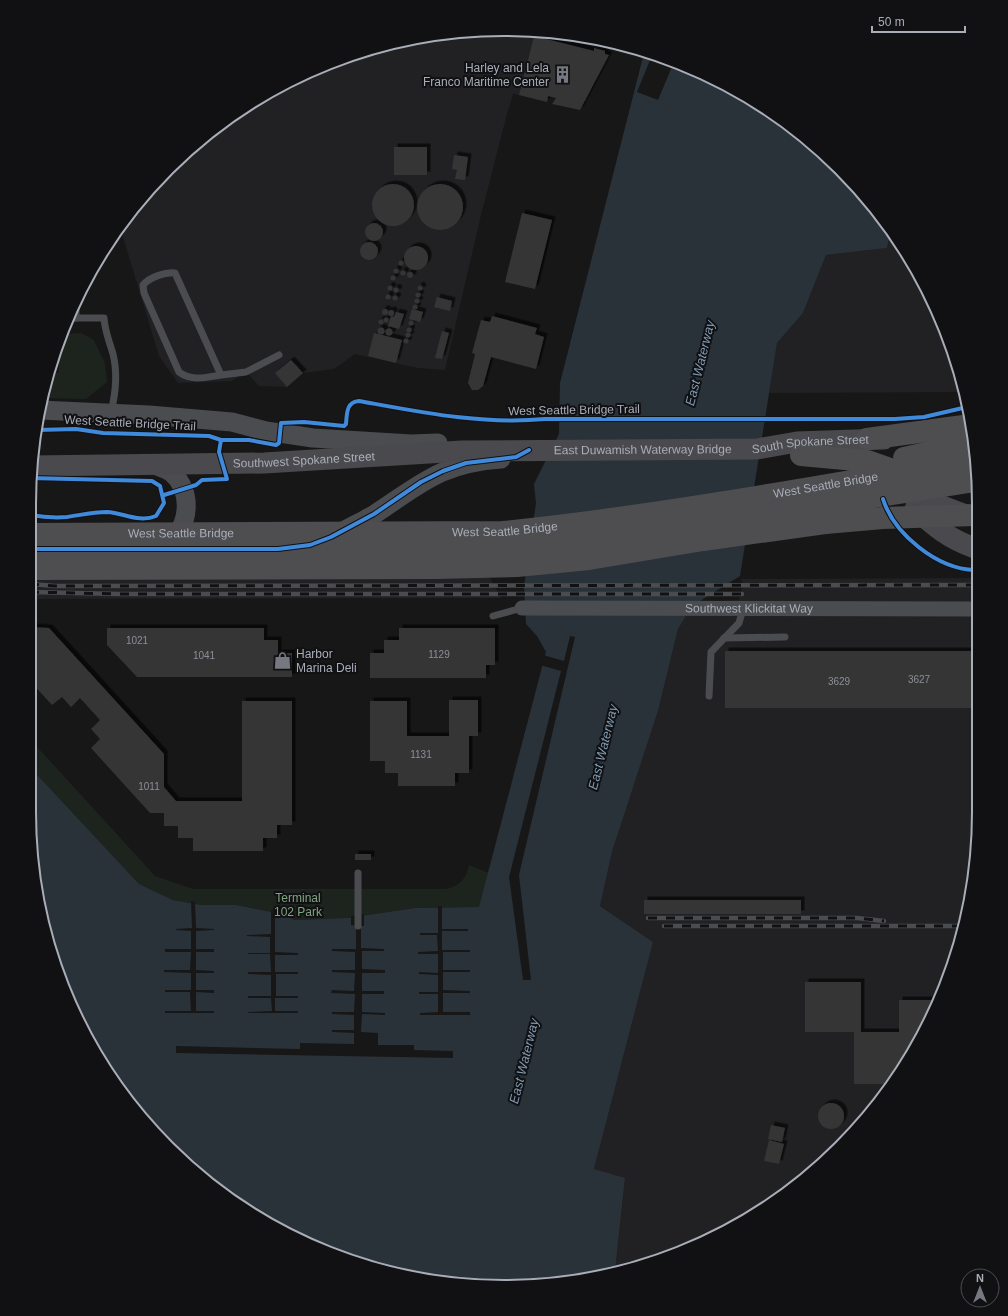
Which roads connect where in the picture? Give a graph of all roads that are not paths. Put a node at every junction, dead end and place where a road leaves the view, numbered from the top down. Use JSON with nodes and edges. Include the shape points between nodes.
{"nodes":[{"id":1,"x":75,"y":318,"type":"edge"},
{"id":2,"x":279,"y":355,"type":"dead end"},
{"id":3,"x":221,"y":375,"type":"junction"},
{"id":4,"x":46,"y":410,"type":"edge"},
{"id":5,"x":111,"y":414,"type":"junction"},
{"id":6,"x":965,"y":426,"type":"edge"},
{"id":7,"x":867,"y":439,"type":"junction"},
{"id":8,"x":967,"y":440,"type":"edge"},
{"id":9,"x":968,"y":442,"type":"edge"},
{"id":10,"x":756,"y":449,"type":"junction"},
{"id":11,"x":528,"y":450,"type":"junction"},
{"id":12,"x":801,"y":454,"type":"junction"},
{"id":13,"x":970,"y":461,"type":"edge"},
{"id":14,"x":155,"y":465,"type":"junction"},
{"id":15,"x":38,"y":466,"type":"edge"},
{"id":16,"x":971,"y":482,"type":"edge"},
{"id":17,"x":890,"y":486,"type":"junction"},
{"id":18,"x":972,"y":492,"type":"edge"},
{"id":19,"x":718,"y":502,"type":"junction"},
{"id":20,"x":972,"y":515,"type":"edge"},
{"id":21,"x":972,"y":517,"type":"edge"},
{"id":22,"x":36,"y":534,"type":"edge"},
{"id":23,"x":36,"y":541,"type":"edge"},
{"id":24,"x":972,"y":547,"type":"edge"},
{"id":25,"x":36,"y":549,"type":"edge"},
{"id":26,"x":158,"y":549,"type":"junction"},
{"id":27,"x":36,"y":553,"type":"edge"},
{"id":28,"x":36,"y":569,"type":"edge"},
{"id":29,"x":522,"y":608,"type":"joint"},
{"id":30,"x":743,"y":609,"type":"junction"},
{"id":31,"x":972,"y":609,"type":"edge"},
{"id":32,"x":493,"y":616,"type":"dead end"},
{"id":33,"x":785,"y":637,"type":"dead end"},
{"id":34,"x":724,"y":638,"type":"junction"},
{"id":35,"x":709,"y":696,"type":"dead end"},
{"id":36,"x":358,"y":873,"type":"dead end"},
{"id":37,"x":358,"y":926,"type":"dead end"}],
"edges":[{"from":1,"to":5,"type":"lane","via":[[104,318],[116,371]]},
{"from":2,"to":3,"type":"lane","via":[[246,372]]},
{"from":3,"to":3,"type":"lane","via":[[174,273],[168,272],[147,281],[144,293],[179,372],[194,379]]},
{"from":4,"to":5,"type":"street"},
{"from":5,"to":11,"type":"street","via":[[232,422],[266,431],[313,438],[411,444],[493,442],[513,444]]},
{"from":6,"to":7,"type":"highway"},
{"from":7,"to":8,"type":"main road","name":"South Spokane Street"},
{"from":7,"to":10,"type":"main road","name":"South Spokane Street","via":[[797,442]]},
{"from":9,"to":19,"type":"highway","bridge":true},
{"from":10,"to":11,"type":"main road","name":"East Duwamish Waterway Bridge"},
{"from":10,"to":12,"type":"main road","name":"South Spokane Street"},
{"from":11,"to":14,"type":"main road","name":"Southwest Spokane Street","via":[[462,451],[264,463]]},
{"from":11,"to":26,"type":"street","via":[[516,457],[466,463],[443,471],[421,482],[374,514],[310,545],[278,549]]},
{"from":12,"to":17,"type":"main road","name":"South Spokane Street","via":[[844,464]]},
{"from":12,"to":18,"type":"highway","via":[[867,461],[913,478]]},
{"from":13,"to":19,"type":"highway","name":"West Seattle Bridge","bridge":true},
{"from":14,"to":15,"type":"main road","name":"Southwest Spokane Street"},
{"from":14,"to":26,"type":"street","via":[[172,473],[181,484],[187,502],[184,522],[176,537]]},
{"from":16,"to":27,"type":"highway","name":"West Seattle Bridge","bridge":true,"via":[[632,535],[523,549],[437,553]]},
{"from":17,"to":21,"type":"main road","name":"South Spokane Street"},
{"from":17,"to":24,"type":"main road","via":[[941,532]]},
{"from":19,"to":22,"type":"highway","name":"West Seattle Bridge","bridge":true,"via":[[571,525],[503,532]]},
{"from":20,"to":28,"type":"highway","bridge":true,"via":[[825,523],[710,538],[589,559],[517,566]]},
{"from":23,"to":26,"type":"street","via":[[123,542]]},
{"from":25,"to":26,"type":"street"},
{"from":29,"to":30,"type":"street","name":"Southwest Klickitat Way"},
{"from":29,"to":32,"type":"lane"},
{"from":30,"to":31,"type":"street","name":"Southwest Klickitat Way"},
{"from":30,"to":34,"type":"lane","via":[[739,623]]},
{"from":33,"to":34,"type":"lane"},
{"from":34,"to":35,"type":"lane","via":[[711,652]]},
{"from":36,"to":37,"type":"lane"}]}
